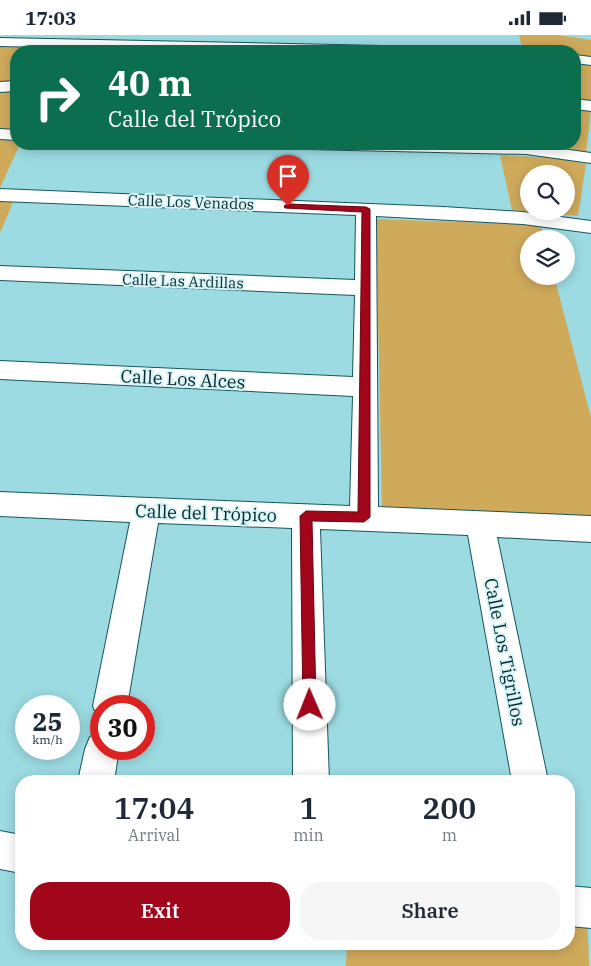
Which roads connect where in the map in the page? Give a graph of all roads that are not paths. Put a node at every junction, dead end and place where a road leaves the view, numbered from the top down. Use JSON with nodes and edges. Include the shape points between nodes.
{"nodes":[{"id":1,"x":0,"y":42,"type":"edge"},
{"id":2,"x":143,"y":45,"type":"edge"},
{"id":3,"x":533,"y":150,"type":"edge"},
{"id":4,"x":591,"y":158,"type":"edge"},
{"id":5,"x":0,"y":195,"type":"edge"},
{"id":6,"x":366,"y":209,"type":"junction"},
{"id":7,"x":591,"y":227,"type":"edge"},
{"id":8,"x":0,"y":273,"type":"edge"},
{"id":9,"x":366,"y":288,"type":"junction"},
{"id":10,"x":0,"y":371,"type":"edge"},
{"id":11,"x":365,"y":387,"type":"junction"},
{"id":12,"x":0,"y":504,"type":"edge"},
{"id":13,"x":146,"y":512,"type":"junction"},
{"id":14,"x":306,"y":516,"type":"junction"},
{"id":15,"x":364,"y":517,"type":"junction"},
{"id":16,"x":480,"y":523,"type":"junction"},
{"id":17,"x":591,"y":529,"type":"edge"},
{"id":18,"x":112,"y":695,"type":"edge"},
{"id":19,"x":100,"y":760,"type":"edge"},
{"id":20,"x":97,"y":775,"type":"edge"},
{"id":21,"x":311,"y":775,"type":"edge"},
{"id":22,"x":529,"y":775,"type":"edge"},
{"id":23,"x":0,"y":850,"type":"edge"},
{"id":24,"x":15,"y":853,"type":"edge"},
{"id":25,"x":575,"y":907,"type":"edge"},
{"id":26,"x":591,"y":908,"type":"edge"}],
"edges":[{"from":1,"to":2,"type":"street"},
{"from":3,"to":4,"type":"street"},
{"from":5,"to":6,"type":"street","name":"Calle Los Venados"},
{"from":6,"to":7,"type":"street","name":"Calle Los Venados","via":[[523,218]]},
{"from":6,"to":9,"type":"street"},
{"from":8,"to":9,"type":"street","name":"Calle Las Ardillas"},
{"from":9,"to":11,"type":"street"},
{"from":10,"to":11,"type":"street","name":"Calle Los Alces"},
{"from":11,"to":15,"type":"street"},
{"from":12,"to":13,"type":"street","name":"Calle del Trópico"},
{"from":13,"to":14,"type":"street","name":"Calle del Trópico"},
{"from":13,"to":18,"type":"street"},
{"from":14,"to":15,"type":"street","name":"Calle del Trópico"},
{"from":14,"to":21,"type":"street"},
{"from":15,"to":16,"type":"street","name":"Calle del Trópico"},
{"from":16,"to":17,"type":"street","name":"Calle del Trópico"},
{"from":16,"to":22,"type":"street","name":"Calle Los Tigrillos"},
{"from":19,"to":20,"type":"street"},
{"from":23,"to":24,"type":"street"},
{"from":25,"to":26,"type":"street"}]}
